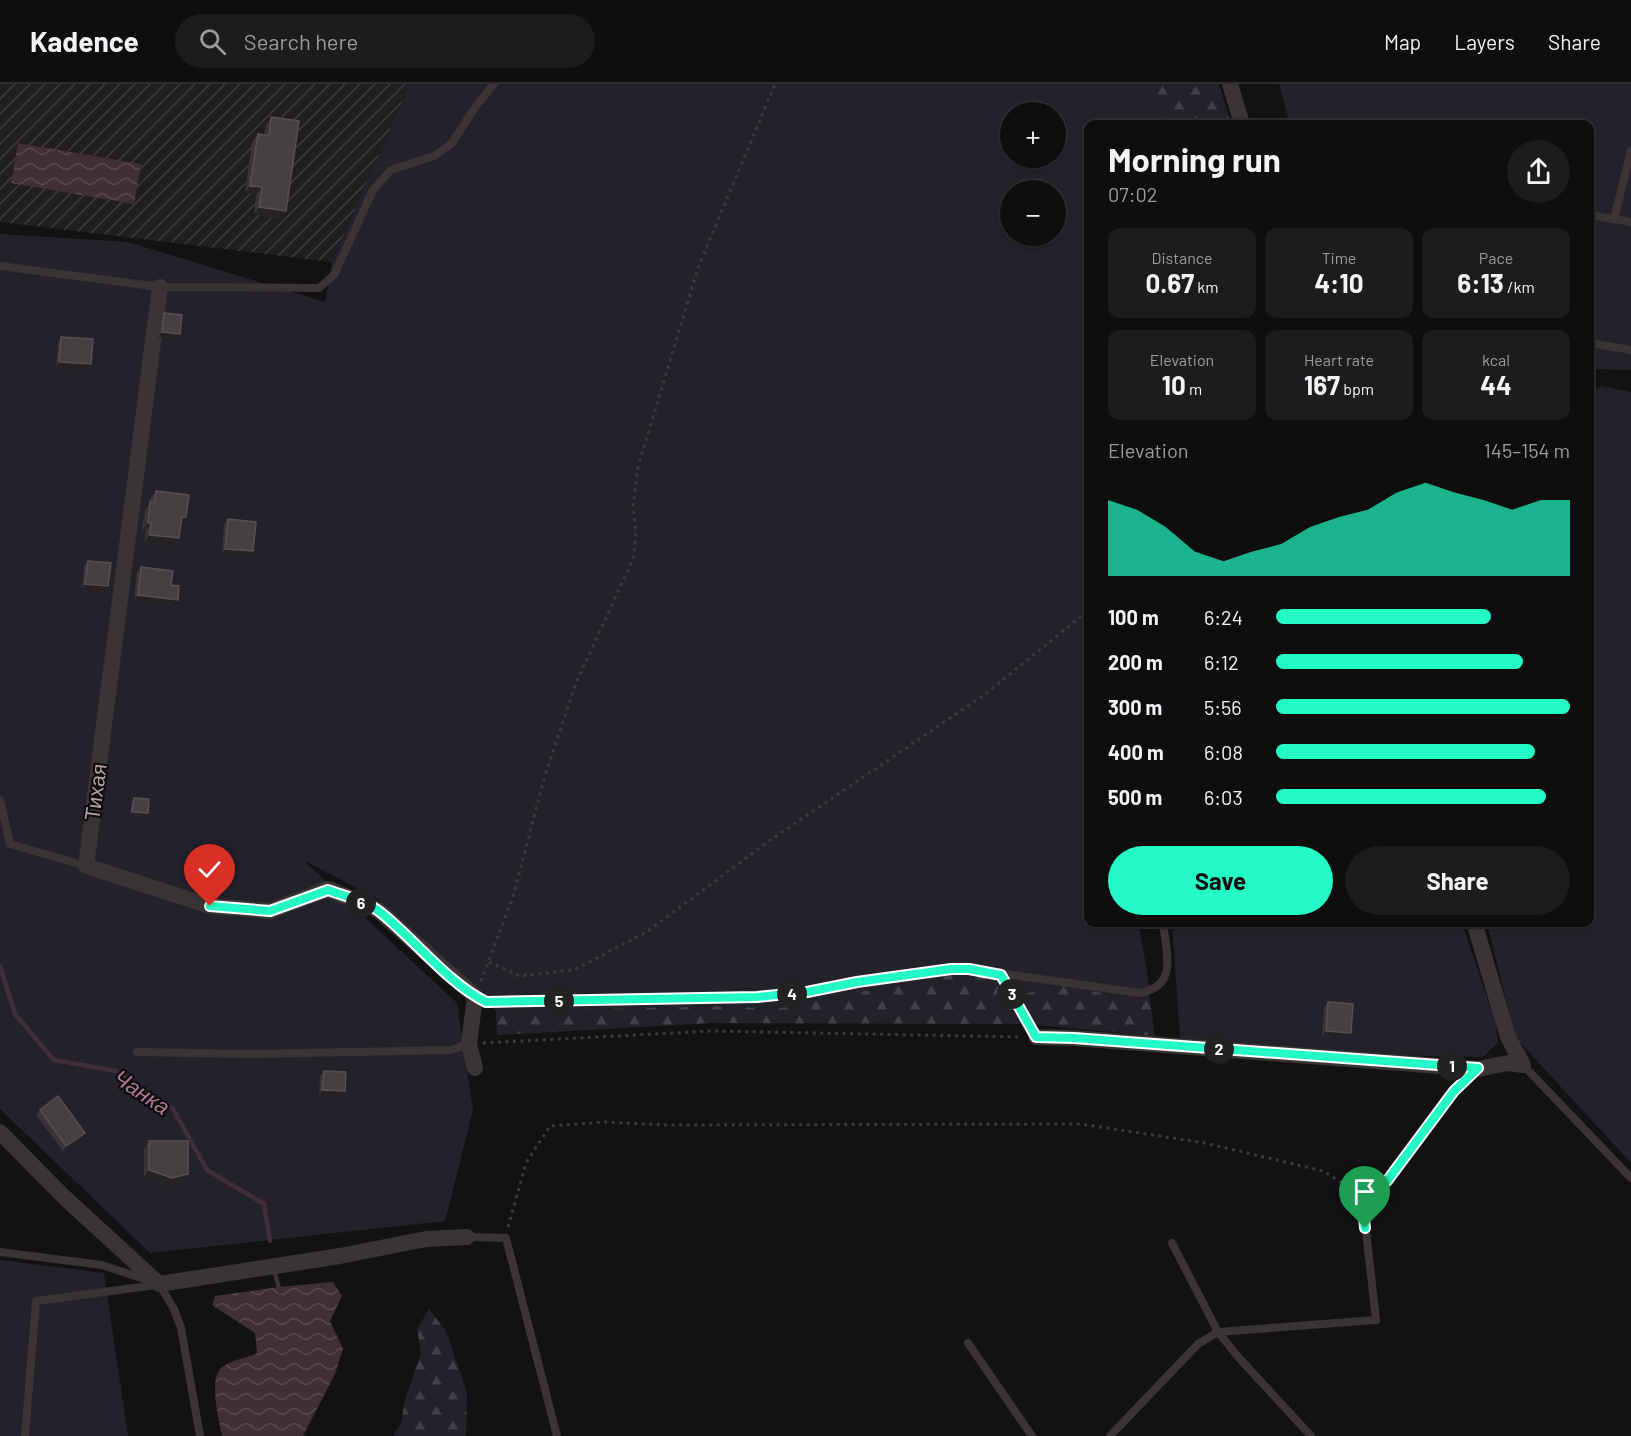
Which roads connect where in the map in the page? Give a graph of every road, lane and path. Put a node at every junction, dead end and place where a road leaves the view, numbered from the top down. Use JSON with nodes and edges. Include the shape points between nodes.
{"nodes":[{"id":1,"x":494,"y":84,"type":"edge"},
{"id":2,"x":775,"y":84,"type":"edge"},
{"id":3,"x":1230,"y":84,"type":"edge"},
{"id":4,"x":1241,"y":120,"type":"edge"},
{"id":5,"x":1631,"y":151,"type":"edge"},
{"id":6,"x":1594,"y":215,"type":"edge"},
{"id":7,"x":1614,"y":219,"type":"junction"},
{"id":8,"x":1631,"y":222,"type":"edge"},
{"id":9,"x":0,"y":266,"type":"edge"},
{"id":10,"x":160,"y":287,"type":"junction"},
{"id":11,"x":1594,"y":344,"type":"edge"},
{"id":12,"x":1631,"y":351,"type":"edge"},
{"id":13,"x":1084,"y":614,"type":"edge"},
{"id":14,"x":0,"y":800,"type":"edge"},
{"id":15,"x":86,"y":866,"type":"junction"},
{"id":16,"x":1164,"y":927,"type":"edge"},
{"id":17,"x":1475,"y":927,"type":"edge"},
{"id":18,"x":489,"y":962,"type":"junction"},
{"id":19,"x":1001,"y":975,"type":"junction"},
{"id":20,"x":474,"y":996,"type":"junction"},
{"id":21,"x":1036,"y":1037,"type":"junction"},
{"id":22,"x":469,"y":1044,"type":"junction"},
{"id":23,"x":137,"y":1052,"type":"dead end"},
{"id":24,"x":1523,"y":1065,"type":"junction"},
{"id":25,"x":475,"y":1068,"type":"dead end"},
{"id":26,"x":1478,"y":1068,"type":"junction"},
{"id":27,"x":0,"y":1132,"type":"edge"},
{"id":28,"x":1631,"y":1178,"type":"edge"},
{"id":29,"x":1362,"y":1195,"type":"junction"},
{"id":30,"x":467,"y":1237,"type":"joint"},
{"id":31,"x":506,"y":1238,"type":"junction"},
{"id":32,"x":1172,"y":1243,"type":"dead end"},
{"id":33,"x":0,"y":1252,"type":"edge"},
{"id":34,"x":159,"y":1284,"type":"junction"},
{"id":35,"x":1218,"y":1332,"type":"junction"},
{"id":36,"x":968,"y":1343,"type":"dead end"},
{"id":37,"x":24,"y":1436,"type":"edge"},
{"id":38,"x":200,"y":1436,"type":"edge"},
{"id":39,"x":557,"y":1436,"type":"edge"},
{"id":40,"x":1032,"y":1436,"type":"edge"},
{"id":41,"x":1110,"y":1436,"type":"edge"},
{"id":42,"x":1311,"y":1436,"type":"edge"}],
"edges":[{"from":1,"to":10,"type":"lane","via":[[452,144],[434,156],[391,170],[373,190],[333,275],[319,288]]},
{"from":2,"to":18,"type":"path","via":[[698,268],[638,467],[633,559],[576,683],[543,782],[513,897]]},
{"from":3,"to":4,"type":"street"},
{"from":5,"to":7,"type":"lane"},
{"from":6,"to":7,"type":"lane"},
{"from":7,"to":8,"type":"lane"},
{"from":9,"to":10,"type":"lane"},
{"from":10,"to":15,"type":"street","name":"Тихая"},
{"from":11,"to":12,"type":"lane"},
{"from":13,"to":18,"type":"path","via":[[984,695],[766,843],[648,931],[574,970],[519,976]]},
{"from":14,"to":15,"type":"lane","via":[[10,844]]},
{"from":15,"to":20,"type":"street","via":[[210,906],[270,911],[328,890],[378,910]]},
{"from":16,"to":19,"type":"lane","via":[[1168,970],[1164,981],[1151,992]]},
{"from":17,"to":24,"type":"street","via":[[1508,1037]]},
{"from":18,"to":20,"type":"path"},
{"from":19,"to":20,"type":"lane","via":[[951,969],[757,997],[486,1002]]},
{"from":19,"to":21,"type":"path"},
{"from":20,"to":22,"type":"street"},
{"from":21,"to":22,"type":"path","via":[[712,1031]]},
{"from":21,"to":26,"type":"street"},
{"from":22,"to":23,"type":"lane","via":[[451,1050]]},
{"from":22,"to":25,"type":"street"},
{"from":24,"to":26,"type":"street"},
{"from":24,"to":28,"type":"lane"},
{"from":26,"to":29,"type":"lane","via":[[1454,1091],[1387,1181]]},
{"from":27,"to":34,"type":"street"},
{"from":29,"to":31,"type":"path","via":[[1323,1172],[1205,1143],[1081,1124],[605,1122],[550,1126],[526,1163]]},
{"from":29,"to":35,"type":"lane","via":[[1376,1320]]},
{"from":30,"to":31,"type":"lane"},
{"from":30,"to":34,"type":"street","via":[[426,1239]]},
{"from":31,"to":39,"type":"lane"},
{"from":32,"to":35,"type":"lane"},
{"from":33,"to":34,"type":"lane","via":[[102,1265]]},
{"from":34,"to":37,"type":"lane","via":[[36,1301]]},
{"from":34,"to":38,"type":"lane","via":[[181,1328]]},
{"from":35,"to":41,"type":"lane","via":[[1198,1344]]},
{"from":35,"to":42,"type":"lane"},
{"from":36,"to":40,"type":"lane"}]}
